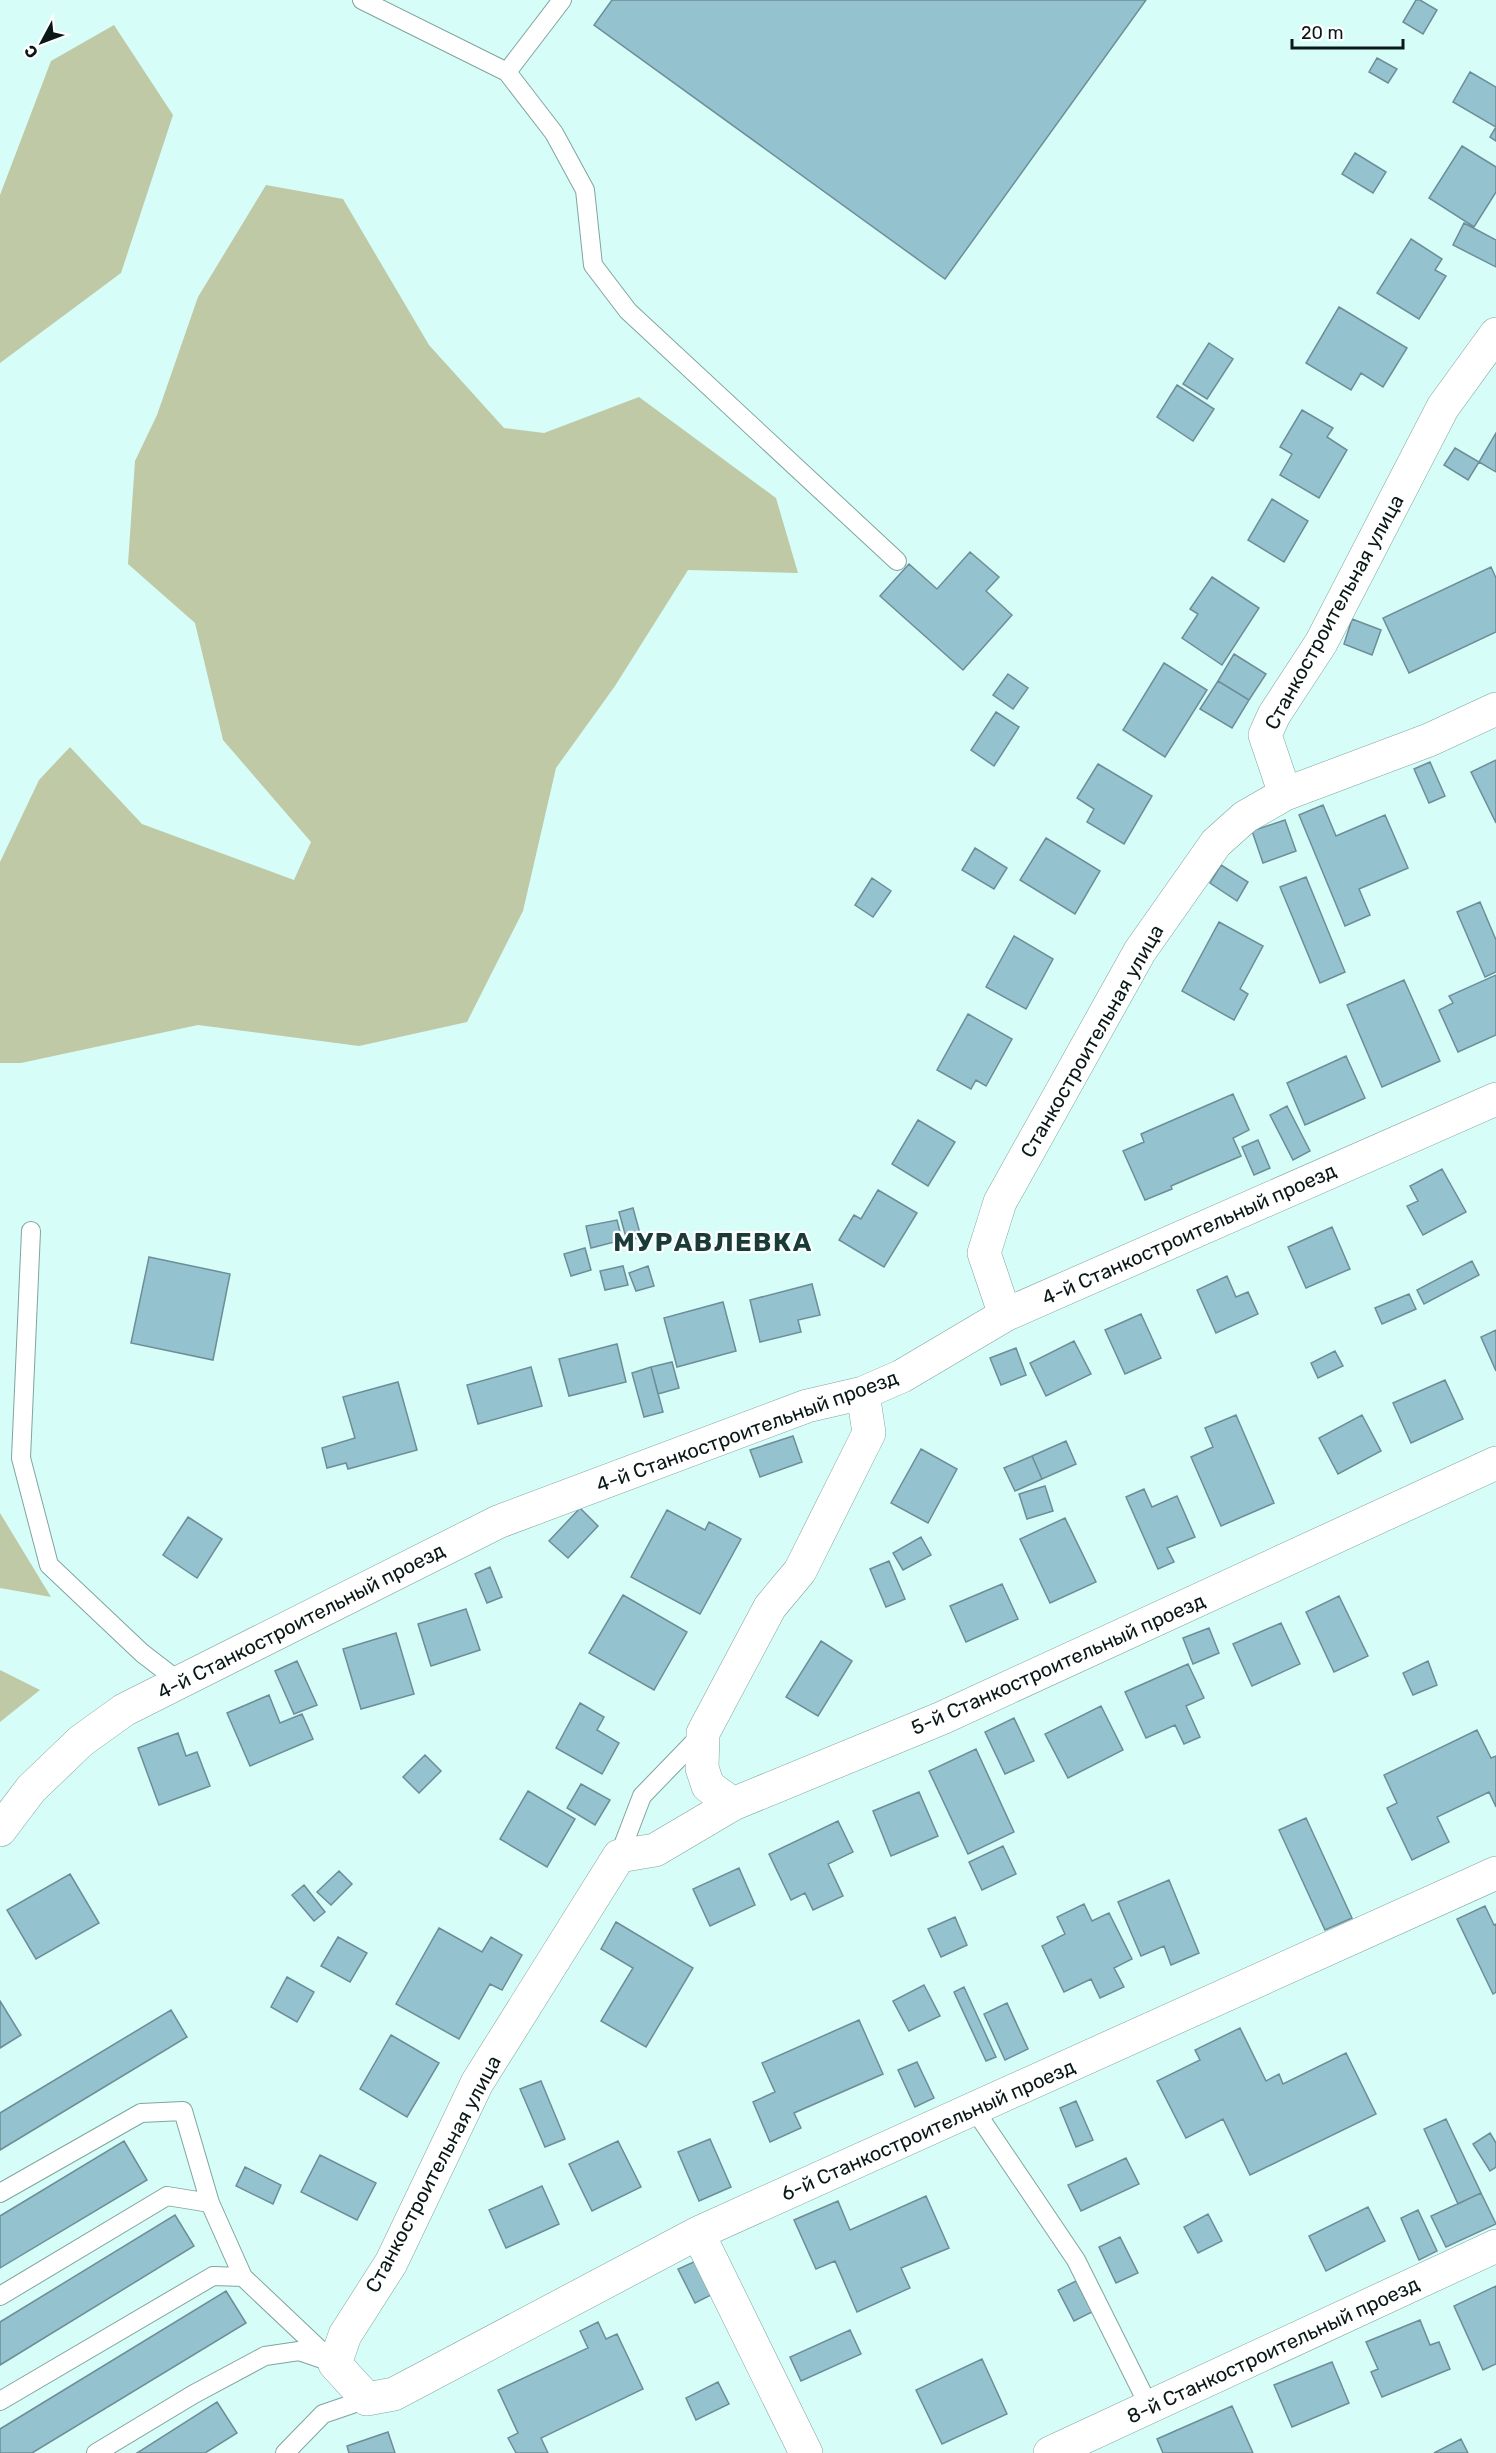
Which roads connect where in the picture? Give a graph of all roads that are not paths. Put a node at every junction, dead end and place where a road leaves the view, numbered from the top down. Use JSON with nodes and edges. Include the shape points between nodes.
{"nodes":[{"id":1,"x":362,"y":0,"type":"edge"},
{"id":2,"x":562,"y":0,"type":"edge"},
{"id":3,"x":507,"y":72,"type":"junction"},
{"id":4,"x":1496,"y":334,"type":"edge"},
{"id":5,"x":897,"y":561,"type":"dead end"},
{"id":6,"x":1496,"y":709,"type":"edge"},
{"id":7,"x":1284,"y":794,"type":"junction"},
{"id":8,"x":1496,"y":1099,"type":"edge"},
{"id":9,"x":31,"y":1231,"type":"dead end"},
{"id":10,"x":1005,"y":1315,"type":"junction"},
{"id":11,"x":863,"y":1393,"type":"junction"},
{"id":12,"x":1496,"y":1463,"type":"edge"},
{"id":13,"x":181,"y":1683,"type":"junction"},
{"id":14,"x":703,"y":1733,"type":"junction"},
{"id":15,"x":733,"y":1804,"type":"junction"},
{"id":16,"x":0,"y":1830,"type":"edge"},
{"id":17,"x":619,"y":1856,"type":"junction"},
{"id":18,"x":1496,"y":1874,"type":"edge"},
{"id":19,"x":974,"y":2109,"type":"junction"},
{"id":20,"x":0,"y":2193,"type":"edge"},
{"id":21,"x":210,"y":2203,"type":"junction"},
{"id":22,"x":698,"y":2233,"type":"junction"},
{"id":23,"x":1496,"y":2246,"type":"edge"},
{"id":24,"x":243,"y":2277,"type":"junction"},
{"id":25,"x":0,"y":2296,"type":"edge"},
{"id":26,"x":335,"y":2364,"type":"junction"},
{"id":27,"x":367,"y":2399,"type":"junction"},
{"id":28,"x":0,"y":2401,"type":"edge"},
{"id":29,"x":1150,"y":2408,"type":"junction"},
{"id":30,"x":96,"y":2453,"type":"edge"},
{"id":31,"x":285,"y":2453,"type":"edge"},
{"id":32,"x":806,"y":2453,"type":"edge"},
{"id":33,"x":1050,"y":2453,"type":"edge"}],
"edges":[{"from":1,"to":3,"type":"lane"},
{"from":2,"to":3,"type":"lane"},
{"from":3,"to":5,"type":"lane","via":[[554,133],[585,190],[593,265],[628,311]]},
{"from":4,"to":7,"type":"street","name":"Станкостроительная улица","via":[[1443,407],[1322,643],[1274,715],[1265,735]]},
{"from":6,"to":7,"type":"street","via":[[1429,740]]},
{"from":7,"to":10,"type":"street","name":"Станкостроительная улица","via":[[1245,817],[1216,843],[1140,951],[1000,1202],[984,1252]]},
{"from":8,"to":10,"type":"street","name":"4-й Станкостроительный проезд"},
{"from":9,"to":13,"type":"lane","via":[[21,1458],[49,1565],[142,1653]]},
{"from":10,"to":11,"type":"street","name":"4-й Станкостроительный проезд","via":[[902,1376]]},
{"from":11,"to":13,"type":"street","name":"4-й Станкостроительный проезд","via":[[807,1406],[498,1522]]},
{"from":11,"to":14,"type":"street","via":[[869,1433],[800,1570],[770,1607]]},
{"from":12,"to":15,"type":"street","name":"5-й Станкостроительный проезд","via":[[942,1718]]},
{"from":13,"to":16,"type":"street","name":"4-й Станкостроительный проезд","via":[[124,1710],[81,1741],[31,1789]]},
{"from":14,"to":15,"type":"street","via":[[702,1768],[708,1786]]},
{"from":14,"to":17,"type":"lane","via":[[642,1796]]},
{"from":15,"to":17,"type":"street","name":"5-й Станкостроительный проезд","via":[[655,1850]]},
{"from":17,"to":26,"type":"street","name":"Станкостроительная улица","via":[[477,2084],[391,2263],[345,2335]]},
{"from":18,"to":19,"type":"street","name":"6-й Станкостроительный проезд"},
{"from":19,"to":22,"type":"street","name":"6-й Станкостроительный проезд"},
{"from":19,"to":29,"type":"lane","via":[[1076,2260]]},
{"from":20,"to":21,"type":"lane","via":[[141,2114],[183,2111]]},
{"from":21,"to":24,"type":"lane"},
{"from":21,"to":25,"type":"lane","via":[[167,2196]]},
{"from":22,"to":27,"type":"street","name":"6-й Станкостроительный проезд","via":[[394,2394]]},
{"from":22,"to":32,"type":"street"},
{"from":23,"to":29,"type":"street","name":"8-й Станкостроительный проезд"},
{"from":24,"to":26,"type":"lane"},
{"from":24,"to":28,"type":"lane","via":[[213,2276]]},
{"from":26,"to":27,"type":"street"},
{"from":26,"to":30,"type":"lane","via":[[299,2352],[265,2356]]},
{"from":27,"to":31,"type":"lane","via":[[323,2414]]},
{"from":29,"to":33,"type":"street","name":"8-й Станкостроительный проезд"}]}
